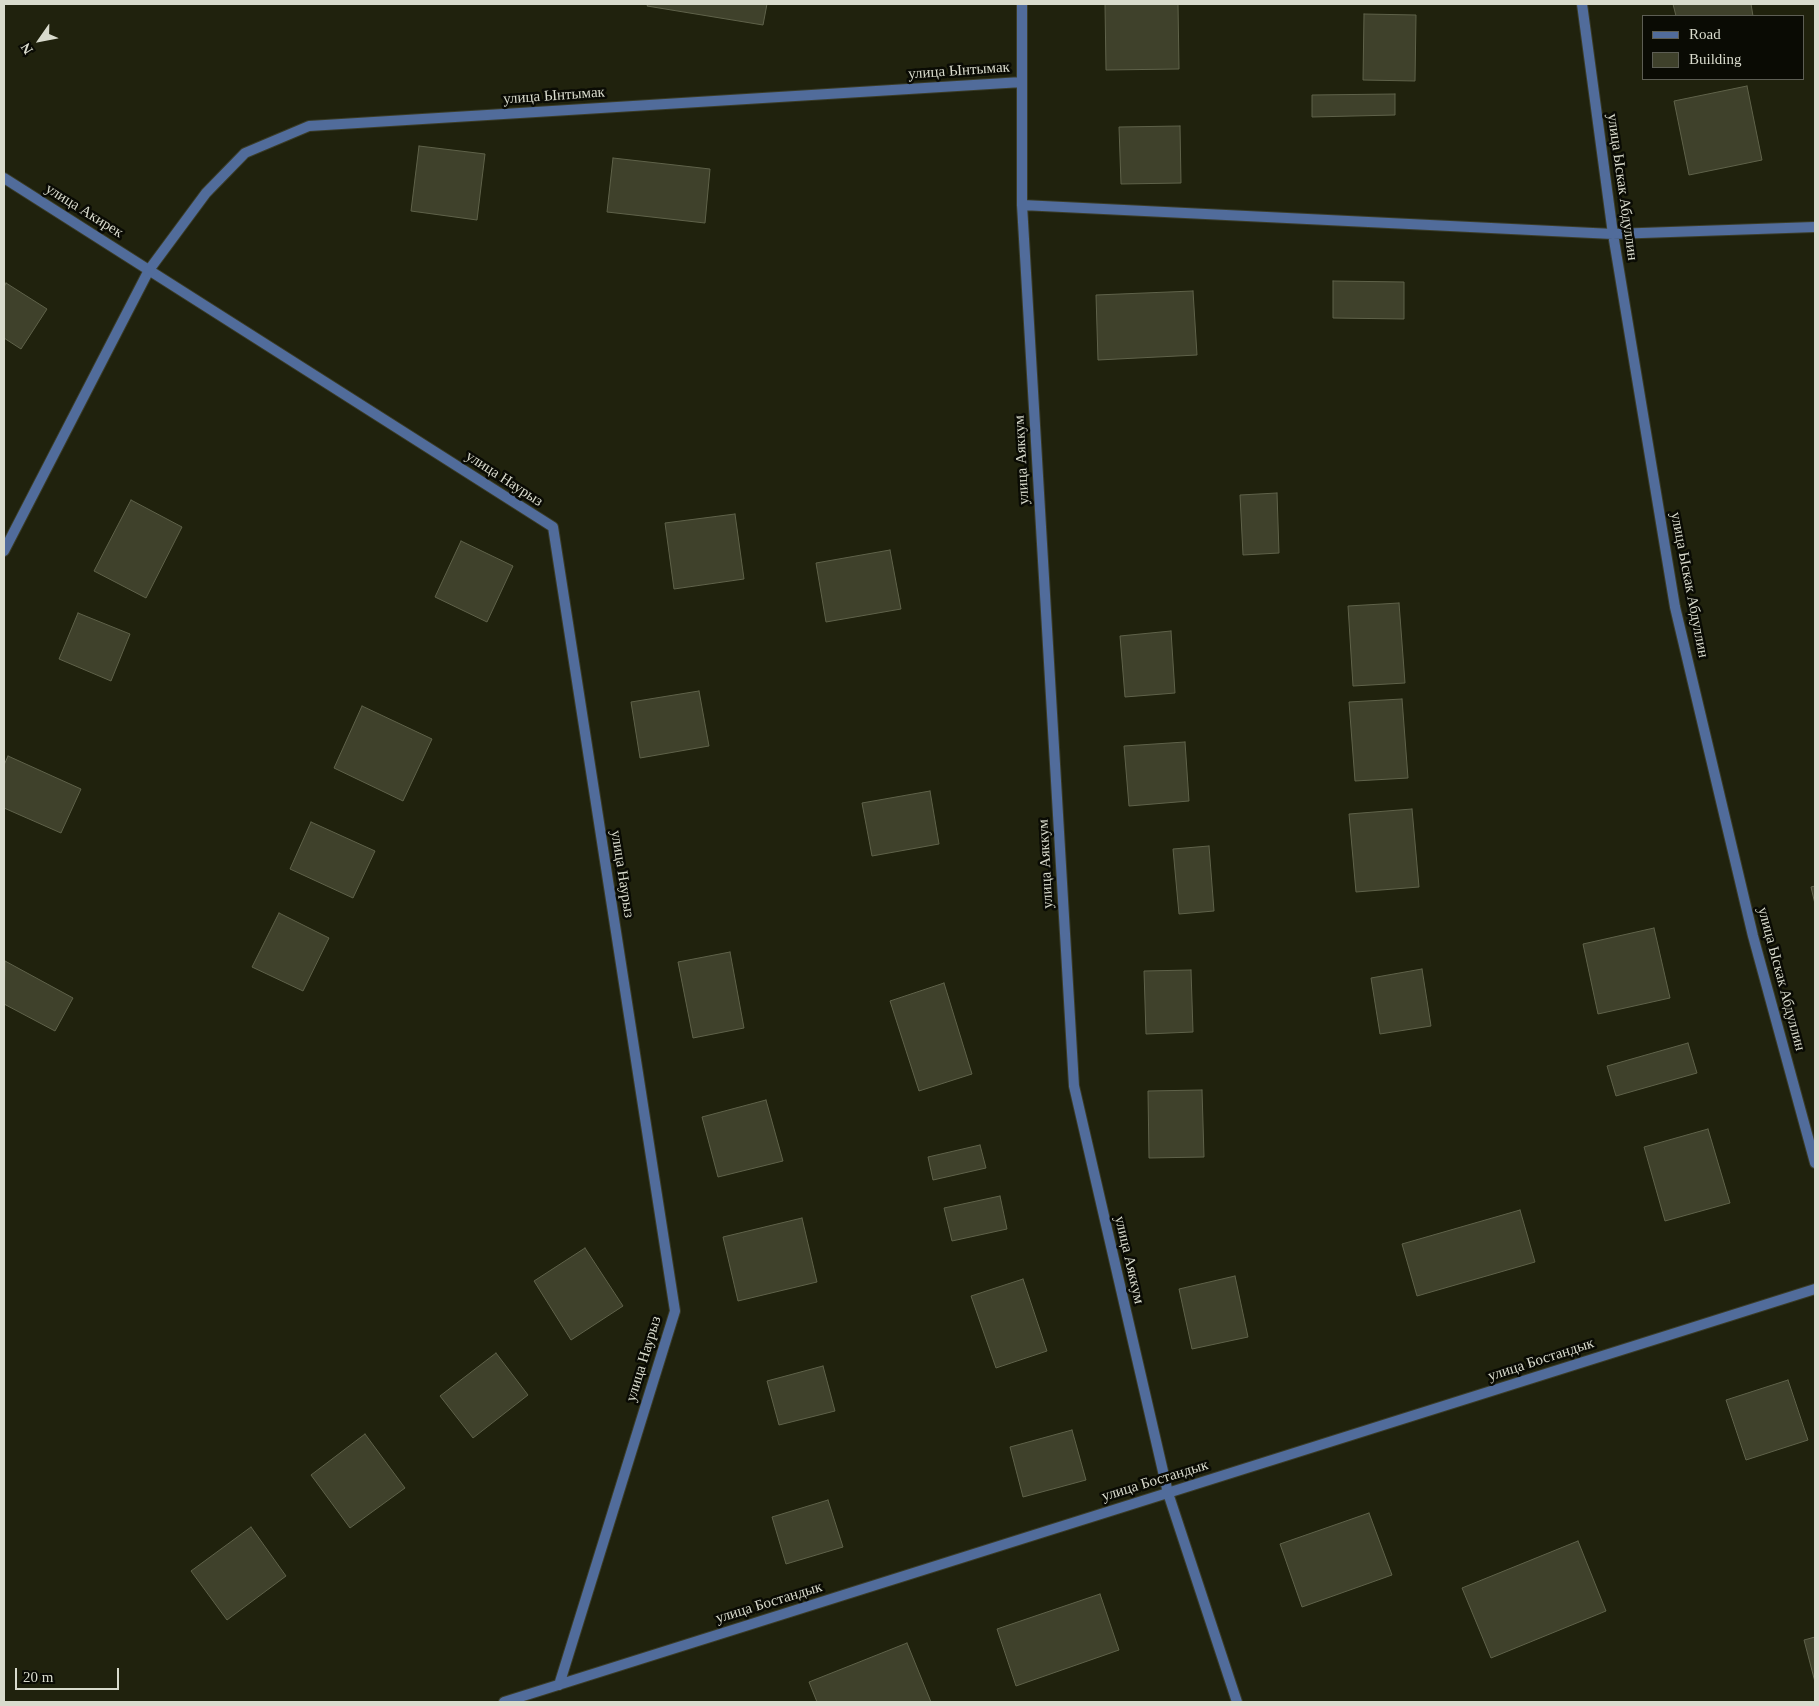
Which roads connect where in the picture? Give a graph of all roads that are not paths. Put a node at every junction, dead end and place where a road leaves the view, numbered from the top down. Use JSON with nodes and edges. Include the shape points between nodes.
{"nodes":[{"id":1,"x":1022,"y":4,"type":"edge"},
{"id":2,"x":1582,"y":4,"type":"edge"},
{"id":3,"x":1022,"y":82,"type":"junction"},
{"id":4,"x":4,"y":178,"type":"edge"},
{"id":5,"x":1022,"y":205,"type":"junction"},
{"id":6,"x":1815,"y":227,"type":"edge"},
{"id":7,"x":1612,"y":234,"type":"junction"},
{"id":8,"x":149,"y":270,"type":"junction"},
{"id":9,"x":4,"y":551,"type":"edge"},
{"id":10,"x":1815,"y":1163,"type":"edge"},
{"id":11,"x":1815,"y":1289,"type":"edge"},
{"id":12,"x":1168,"y":1493,"type":"junction"},
{"id":13,"x":559,"y":1685,"type":"junction"},
{"id":14,"x":504,"y":1702,"type":"edge"},
{"id":15,"x":1237,"y":1702,"type":"edge"}],
"edges":[{"from":1,"to":3,"type":"street","name":"улица Аяккум"},
{"from":2,"to":7,"type":"street","name":"улица Ыскак Абдуллин"},
{"from":3,"to":5,"type":"street","name":"улица Аяккум"},
{"from":3,"to":8,"type":"street","name":"улица Ынтымак","via":[[310,126],[245,153],[206,193]]},
{"from":4,"to":8,"type":"street","name":"улица Акирек"},
{"from":5,"to":7,"type":"street"},
{"from":5,"to":12,"type":"street","name":"улица Аяккум","via":[[1074,1086]]},
{"from":6,"to":7,"type":"street"},
{"from":7,"to":10,"type":"street","name":"улица Ыскак Абдуллин","via":[[1675,607],[1753,936]]},
{"from":8,"to":9,"type":"street","name":"улица Ынтымак"},
{"from":8,"to":13,"type":"street","name":"улица Наурыз","via":[[553,527],[674,1311]]},
{"from":11,"to":12,"type":"street","name":"улица Бостандык"},
{"from":12,"to":13,"type":"street","name":"улица Бостандык"},
{"from":12,"to":15,"type":"street","name":"улица Аяккум"},
{"from":13,"to":14,"type":"street","name":"улица Бостандык"}]}
